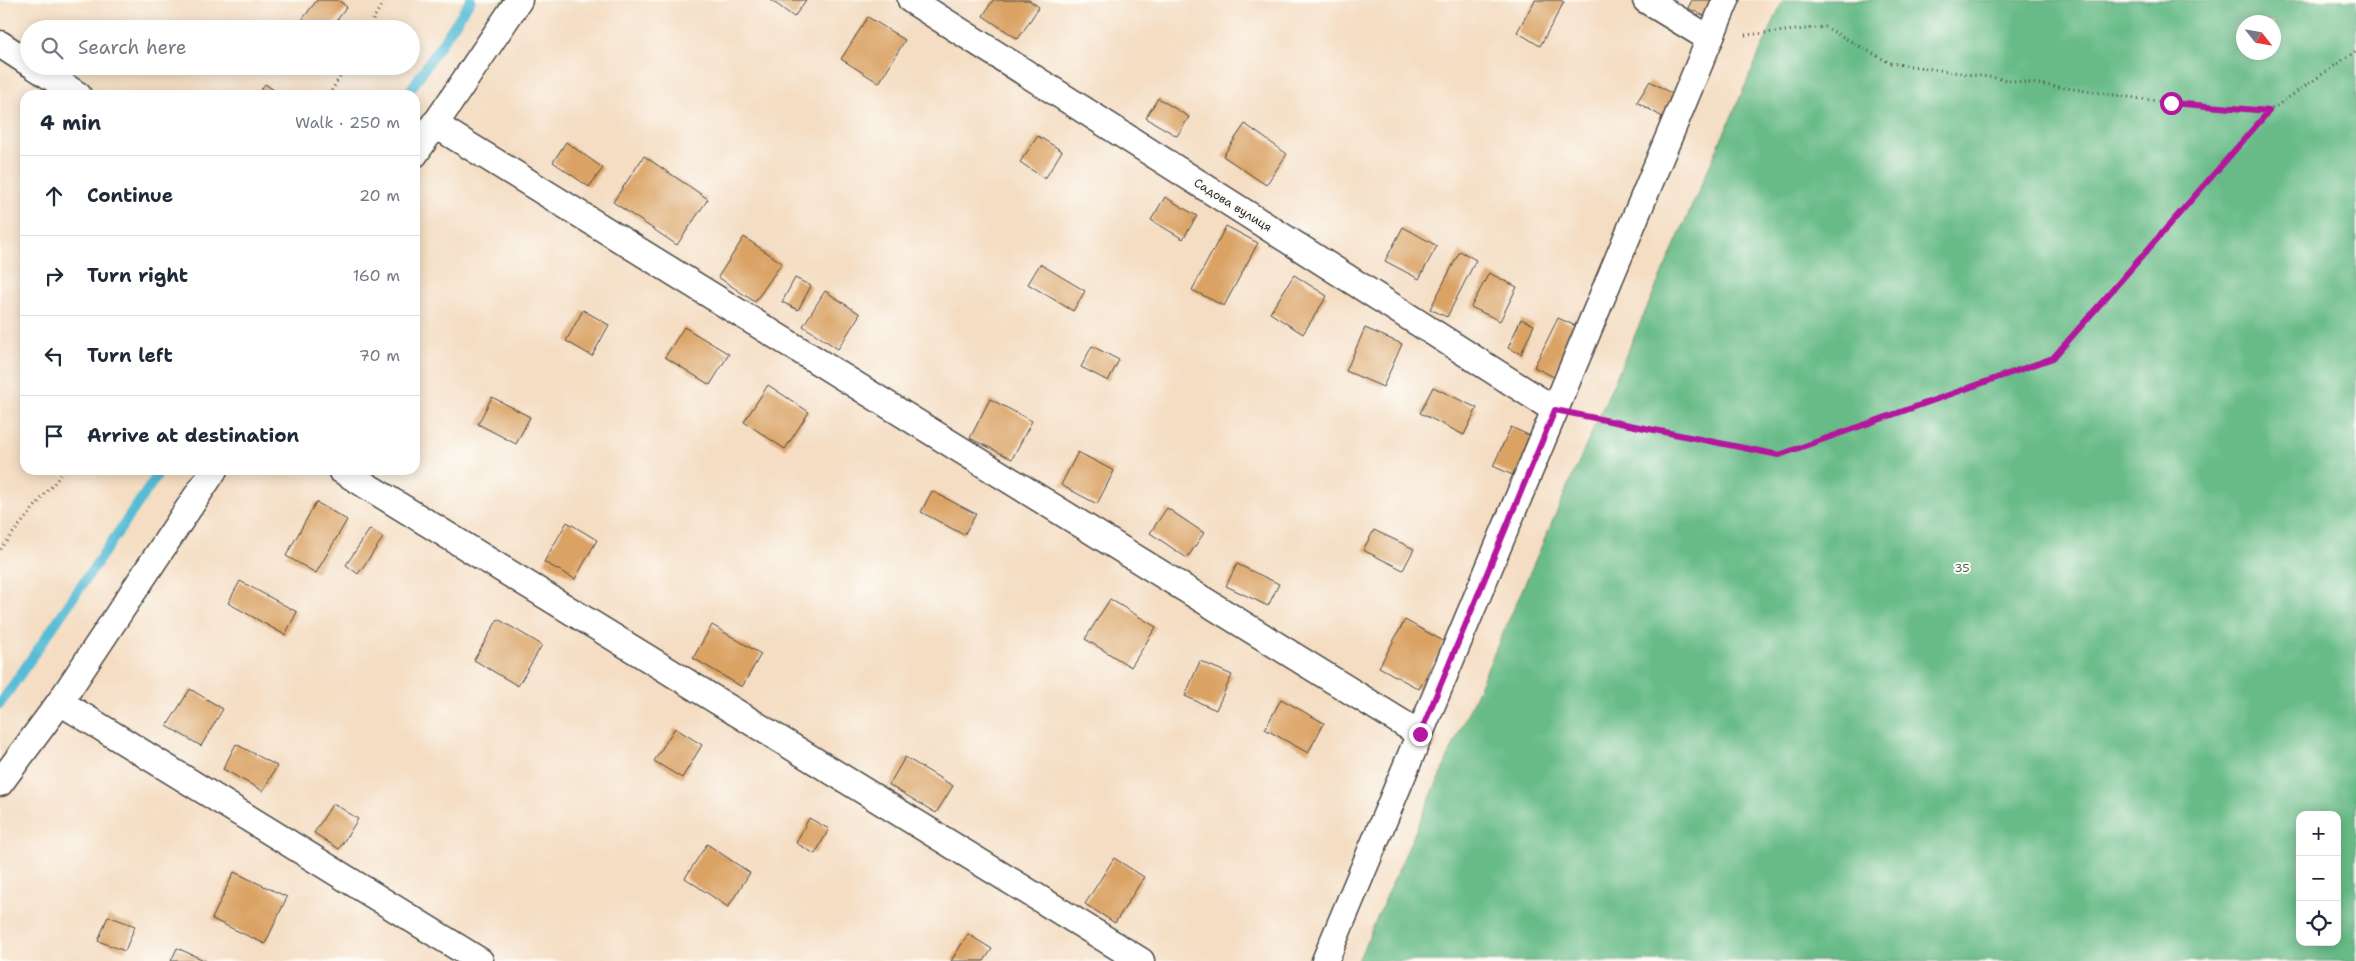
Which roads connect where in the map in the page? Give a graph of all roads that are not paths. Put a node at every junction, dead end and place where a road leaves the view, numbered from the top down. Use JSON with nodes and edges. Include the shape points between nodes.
{"nodes":[{"id":1,"x":519,"y":0,"type":"edge"},
{"id":2,"x":911,"y":0,"type":"edge"},
{"id":3,"x":1646,"y":0,"type":"edge"},
{"id":4,"x":1726,"y":0,"type":"edge"},
{"id":5,"x":1710,"y":39,"type":"junction"},
{"id":6,"x":0,"y":44,"type":"edge"},
{"id":7,"x":20,"y":57,"type":"edge"},
{"id":8,"x":48,"y":75,"type":"edge"},
{"id":9,"x":70,"y":90,"type":"edge"},
{"id":10,"x":434,"y":124,"type":"junction"},
{"id":11,"x":420,"y":146,"type":"edge"},
{"id":12,"x":1555,"y":410,"type":"junction"},
{"id":13,"x":211,"y":475,"type":"edge"},
{"id":14,"x":349,"y":475,"type":"edge"},
{"id":15,"x":60,"y":702,"type":"junction"},
{"id":16,"x":1420,"y":734,"type":"junction"},
{"id":17,"x":0,"y":783,"type":"edge"},
{"id":18,"x":480,"y":961,"type":"edge"},
{"id":19,"x":1141,"y":961,"type":"edge"},
{"id":20,"x":1325,"y":961,"type":"edge"}],
"edges":[{"from":1,"to":10,"type":"street"},
{"from":2,"to":12,"type":"street","name":"Садова вулиця"},
{"from":3,"to":5,"type":"street"},
{"from":4,"to":5,"type":"street"},
{"from":5,"to":12,"type":"street"},
{"from":6,"to":7,"type":"street"},
{"from":8,"to":9,"type":"street"},
{"from":10,"to":11,"type":"street"},
{"from":10,"to":16,"type":"street"},
{"from":12,"to":16,"type":"street"},
{"from":13,"to":15,"type":"street"},
{"from":14,"to":19,"type":"street"},
{"from":15,"to":17,"type":"street"},
{"from":15,"to":18,"type":"street"},
{"from":16,"to":20,"type":"street"}]}
